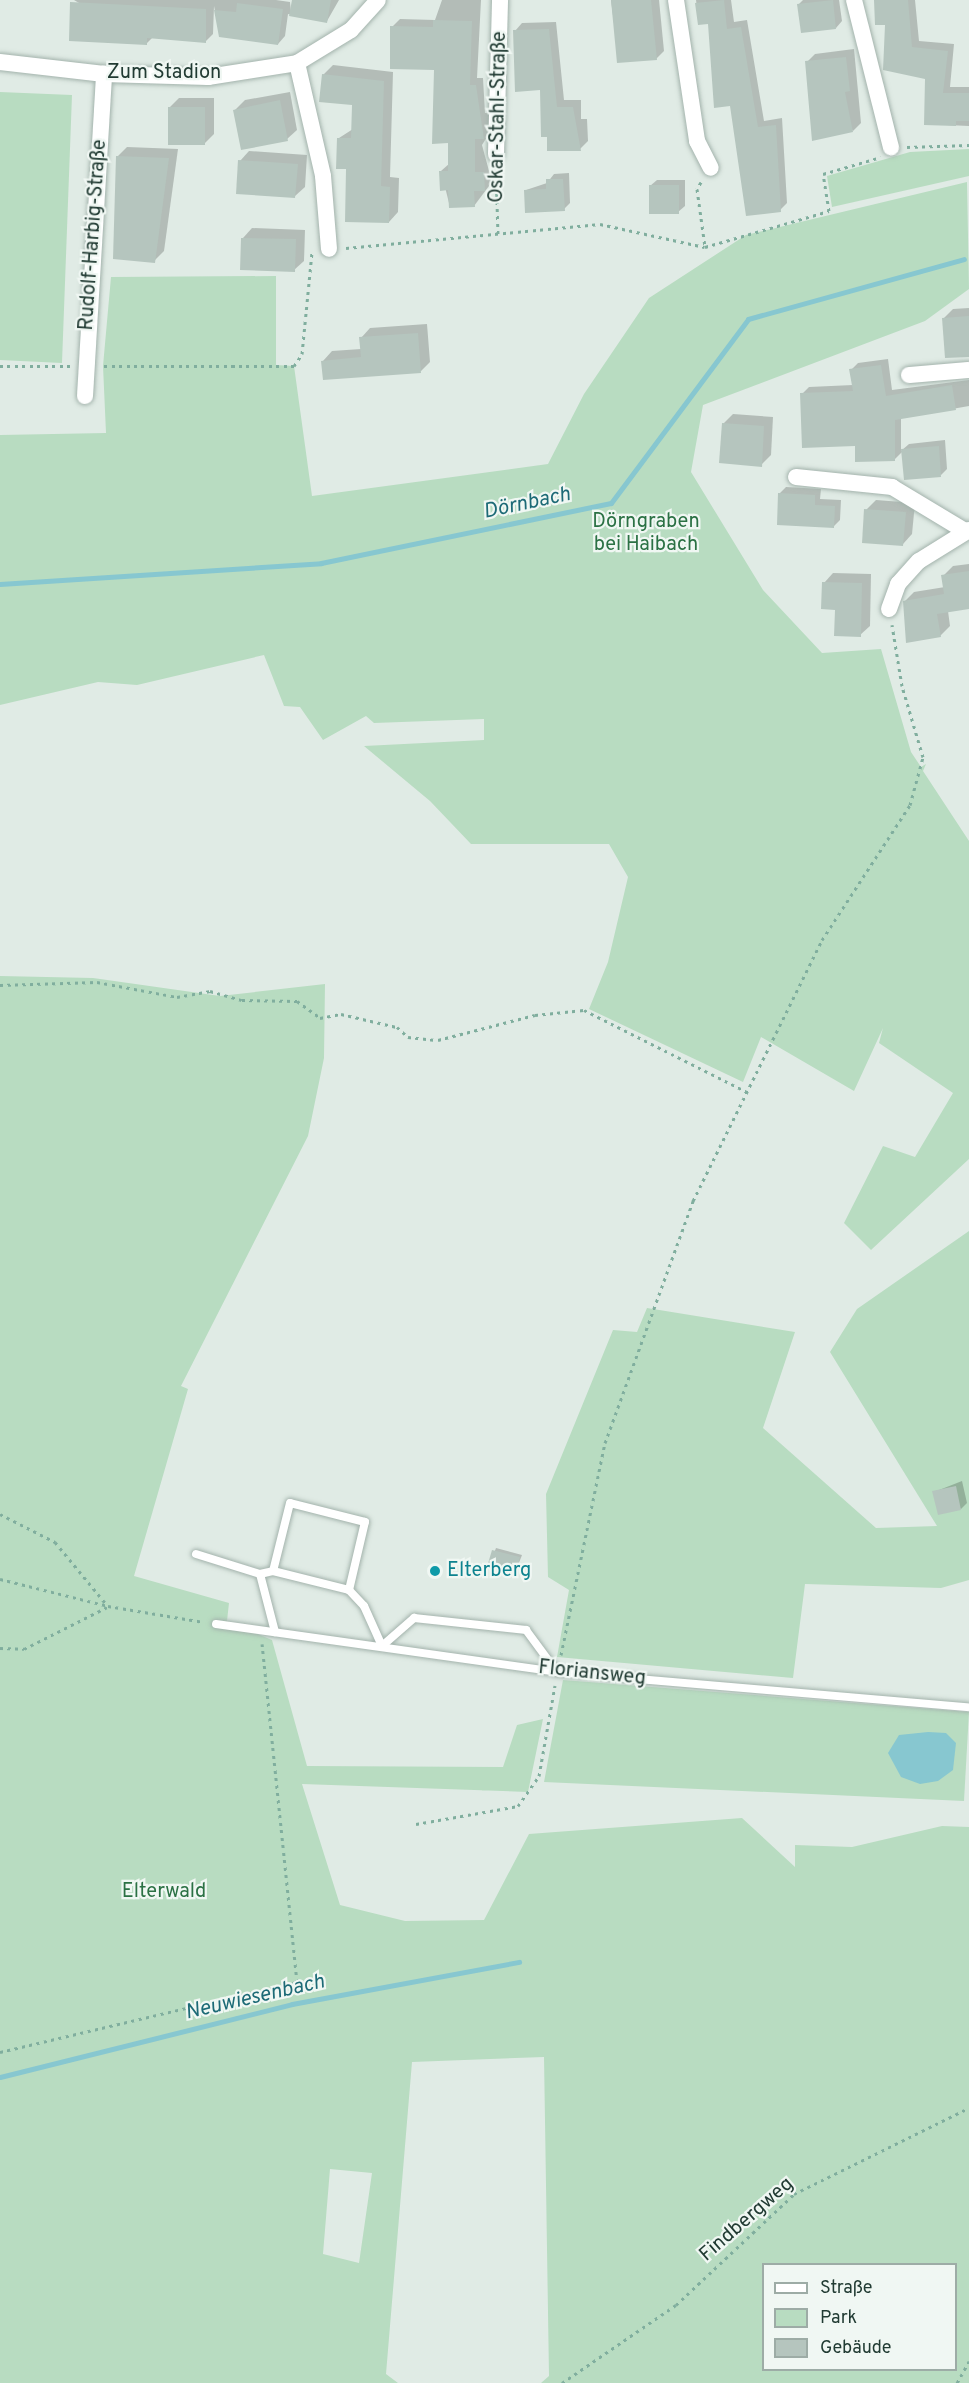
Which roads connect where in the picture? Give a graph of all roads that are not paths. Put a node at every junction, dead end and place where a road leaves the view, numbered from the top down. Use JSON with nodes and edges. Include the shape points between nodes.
{"nodes":[{"id":1,"x":378,"y":0,"type":"edge"},
{"id":2,"x":500,"y":0,"type":"edge"},
{"id":3,"x":676,"y":0,"type":"edge"},
{"id":4,"x":854,"y":0,"type":"edge"},
{"id":5,"x":0,"y":63,"type":"edge"},
{"id":6,"x":297,"y":63,"type":"junction"},
{"id":7,"x":104,"y":74,"type":"junction"},
{"id":8,"x":891,"y":147,"type":"road end"},
{"id":9,"x":495,"y":154,"type":"road end"},
{"id":10,"x":711,"y":168,"type":"road end"},
{"id":11,"x":329,"y":249,"type":"road end"},
{"id":12,"x":969,"y":370,"type":"edge"},
{"id":13,"x":909,"y":375,"type":"dead end"},
{"id":14,"x":85,"y":396,"type":"dead end"},
{"id":15,"x":796,"y":477,"type":"dead end"},
{"id":16,"x":967,"y":531,"type":"edge"},
{"id":17,"x":889,"y":609,"type":"road end"},
{"id":18,"x":196,"y":1554,"type":"dead end"},
{"id":19,"x":273,"y":1571,"type":"junction"},
{"id":20,"x":260,"y":1574,"type":"junction"},
{"id":21,"x":349,"y":1590,"type":"junction"},
{"id":22,"x":216,"y":1624,"type":"road end"},
{"id":23,"x":275,"y":1632,"type":"junction"},
{"id":24,"x":382,"y":1646,"type":"junction"},
{"id":25,"x":557,"y":1672,"type":"junction"},
{"id":26,"x":969,"y":1707,"type":"edge"}],
"edges":[{"from":1,"to":6,"type":"street","name":"Zum Stadion","via":[[351,30]]},
{"from":2,"to":9,"type":"street","name":"Oskar-Stahl-Straße"},
{"from":3,"to":10,"type":"street","via":[[698,141]]},
{"from":4,"to":8,"type":"street"},
{"from":5,"to":7,"type":"street","name":"Zum Stadion"},
{"from":6,"to":7,"type":"street","name":"Zum Stadion","via":[[208,77]]},
{"from":6,"to":11,"type":"street","via":[[323,176]]},
{"from":7,"to":14,"type":"street","name":"Rudolf-Harbig-Straße"},
{"from":12,"to":13,"type":"street"},
{"from":15,"to":16,"type":"street","via":[[892,487]]},
{"from":16,"to":17,"type":"street","via":[[919,561],[898,584]]},
{"from":18,"to":20,"type":"lane"},
{"from":19,"to":20,"type":"lane"},
{"from":19,"to":21,"type":"lane"},
{"from":19,"to":21,"type":"lane","via":[[290,1503],[365,1522]]},
{"from":20,"to":23,"type":"lane"},
{"from":21,"to":24,"type":"lane","via":[[364,1606]]},
{"from":22,"to":23,"type":"lane","name":"Floriansweg"},
{"from":23,"to":24,"type":"lane","name":"Floriansweg"},
{"from":24,"to":25,"type":"lane","name":"Floriansweg"},
{"from":24,"to":25,"type":"lane","via":[[414,1618],[526,1630]]},
{"from":25,"to":26,"type":"lane","name":"Floriansweg"}]}
